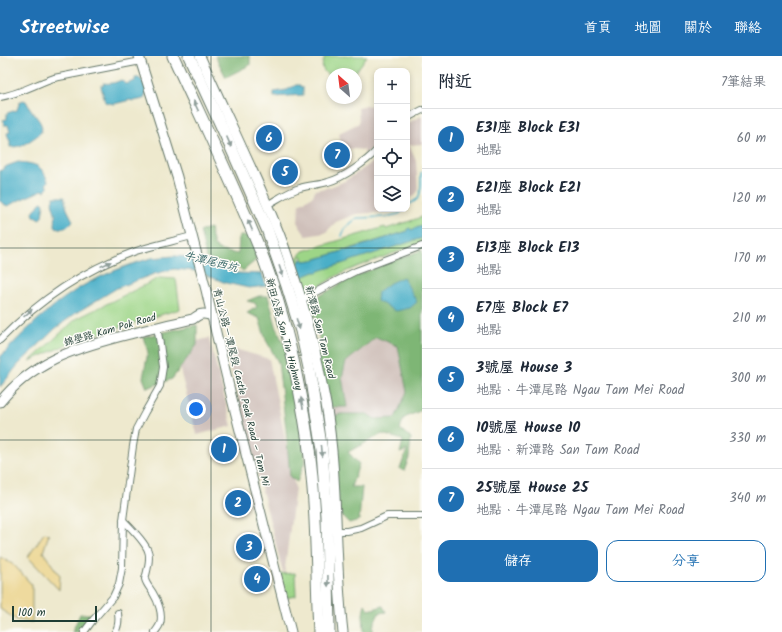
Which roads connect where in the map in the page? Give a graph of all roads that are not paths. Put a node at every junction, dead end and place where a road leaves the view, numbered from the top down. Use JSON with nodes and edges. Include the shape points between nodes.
{"nodes":[{"id":1,"x":173,"y":56,"type":"edge"},
{"id":2,"x":189,"y":56,"type":"edge"},
{"id":3,"x":200,"y":56,"type":"edge"},
{"id":4,"x":140,"y":59,"type":"edge"},
{"id":5,"x":0,"y":97,"type":"edge"},
{"id":6,"x":422,"y":110,"type":"edge"},
{"id":7,"x":410,"y":116,"type":"edge"},
{"id":8,"x":374,"y":153,"type":"edge"},
{"id":9,"x":267,"y":205,"type":"junction"},
{"id":10,"x":192,"y":236,"type":"junction"},
{"id":11,"x":422,"y":246,"type":"edge"},
{"id":12,"x":281,"y":254,"type":"junction"},
{"id":13,"x":292,"y":285,"type":"junction"},
{"id":14,"x":302,"y":300,"type":"junction"},
{"id":15,"x":210,"y":315,"type":"junction"},
{"id":16,"x":156,"y":327,"type":"junction"},
{"id":17,"x":0,"y":340,"type":"edge"},
{"id":18,"x":0,"y":402,"type":"edge"},
{"id":19,"x":314,"y":511,"type":"junction"},
{"id":20,"x":422,"y":516,"type":"edge"},
{"id":21,"x":123,"y":520,"type":"junction"},
{"id":22,"x":337,"y":531,"type":"junction"},
{"id":23,"x":118,"y":613,"type":"dead end"},
{"id":24,"x":84,"y":632,"type":"edge"},
{"id":25,"x":115,"y":632,"type":"edge"},
{"id":26,"x":155,"y":632,"type":"edge"},
{"id":27,"x":291,"y":632,"type":"edge"},
{"id":28,"x":312,"y":632,"type":"edge"},
{"id":29,"x":319,"y":632,"type":"edge"},
{"id":30,"x":329,"y":632,"type":"edge"},
{"id":31,"x":343,"y":632,"type":"edge"}],
"edges":[{"from":19,"to":1,"type":"highway","name":"新田公路 San Tin Highway","one_way":true,"via":[[302,404],[275,293],[236,194]]},
{"from":2,"to":12,"type":"highway","name":"新田公路 San Tin Highway","one_way":true,"via":[[267,229]]},
{"from":3,"to":9,"type":"street"},
{"from":4,"to":5,"type":"street","via":[[54,78],[22,92]]},
{"from":4,"to":10,"type":"street","name":"青山公路－潭尾段 Castle Peak Road – Tam Mi"},
{"from":6,"to":7,"type":"street"},
{"from":8,"to":9,"type":"street","via":[[335,179],[300,188]]},
{"from":9,"to":12,"type":"street"},
{"from":10,"to":15,"type":"street","name":"青山公路－潭尾段 Castle Peak Road – Tam Mi"},
{"from":17,"to":10,"type":"street","one_way":true,"via":[[43,301],[97,267],[136,251]]},
{"from":11,"to":14,"type":"street","via":[[356,271]]},
{"from":12,"to":13,"type":"highway","name":"新田公路 San Tin Highway"},
{"from":13,"to":14,"type":"street","name":"新潭路 San Tam Road"},
{"from":13,"to":30,"type":"highway","name":"新田公路 San Tin Highway","one_way":true,"via":[[322,451]]},
{"from":14,"to":22,"type":"street","name":"新潭路 San Tam Road","via":[[326,405],[334,463]]},
{"from":15,"to":16,"type":"street","name":"錦壆路 Kam Pok Road","via":[[198,315]]},
{"from":15,"to":27,"type":"street","name":"青山公路－潭尾段 Castle Peak Road – Tam Mi"},
{"from":16,"to":18,"type":"street","name":"錦壆路 Kam Pok Road","via":[[92,344],[55,358],[28,374]]},
{"from":16,"to":21,"type":"street","via":[[163,367],[160,386],[136,429]]},
{"from":19,"to":28,"type":"highway","via":[[310,555]]},
{"from":19,"to":29,"type":"highway","name":"新田公路 San Tin Highway"},
{"from":20,"to":22,"type":"street","via":[[387,516],[362,528]]},
{"from":21,"to":24,"type":"street","via":[[119,584],[113,597]]},
{"from":21,"to":26,"type":"street","via":[[148,550],[145,579],[156,598],[161,620]]},
{"from":22,"to":31,"type":"street","name":"新潭路 San Tam Road"},
{"from":23,"to":25,"type":"street","via":[[118,629]]}]}
